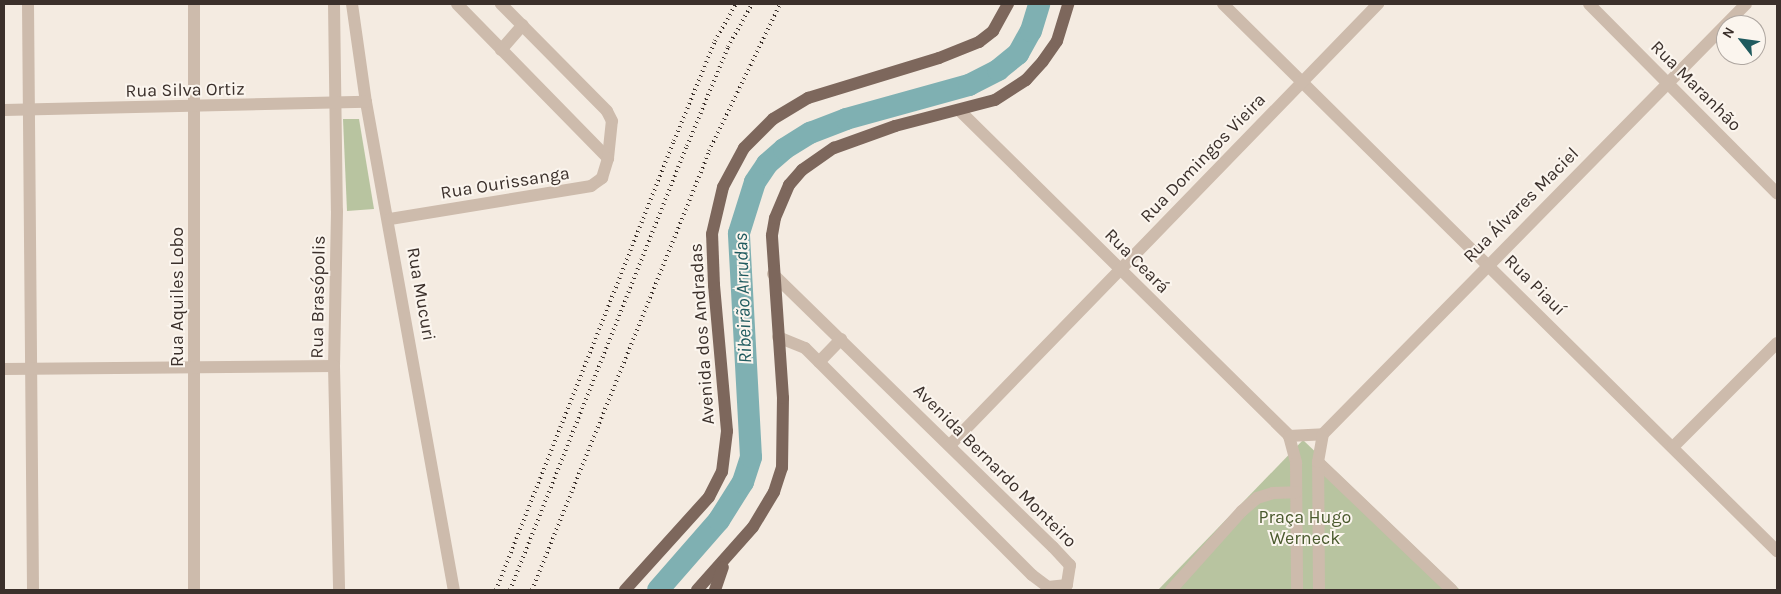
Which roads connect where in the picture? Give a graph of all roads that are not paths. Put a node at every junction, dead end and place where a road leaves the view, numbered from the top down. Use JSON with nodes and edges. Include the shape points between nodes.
{"nodes":[{"id":1,"x":28,"y":4,"type":"edge"},
{"id":2,"x":194,"y":4,"type":"edge"},
{"id":3,"x":334,"y":4,"type":"edge"},
{"id":4,"x":352,"y":4,"type":"edge"},
{"id":5,"x":458,"y":4,"type":"edge"},
{"id":6,"x":501,"y":4,"type":"edge"},
{"id":7,"x":1008,"y":4,"type":"edge"},
{"id":8,"x":1068,"y":4,"type":"edge"},
{"id":9,"x":1224,"y":4,"type":"edge"},
{"id":10,"x":1378,"y":4,"type":"edge"},
{"id":11,"x":1589,"y":4,"type":"edge"},
{"id":12,"x":1746,"y":4,"type":"edge"},
{"id":13,"x":523,"y":25,"type":"junction"},
{"id":14,"x":501,"y":50,"type":"junction"},
{"id":15,"x":1668,"y":82,"type":"junction"},
{"id":16,"x":1301,"y":83,"type":"junction"},
{"id":17,"x":366,"y":102,"type":"junction"},
{"id":18,"x":336,"y":105,"type":"junction"},
{"id":19,"x":195,"y":107,"type":"junction"},
{"id":20,"x":4,"y":110,"type":"edge"},
{"id":21,"x":28,"y":110,"type":"junction"},
{"id":22,"x":960,"y":111,"type":"junction"},
{"id":23,"x":608,"y":158,"type":"junction"},
{"id":24,"x":1777,"y":192,"type":"edge"},
{"id":25,"x":390,"y":219,"type":"junction"},
{"id":26,"x":1488,"y":263,"type":"junction"},
{"id":27,"x":1120,"y":270,"type":"junction"},
{"id":28,"x":773,"y":274,"type":"junction"},
{"id":29,"x":778,"y":337,"type":"junction"},
{"id":30,"x":841,"y":339,"type":"junction"},
{"id":31,"x":1777,"y":343,"type":"edge"},
{"id":32,"x":819,"y":362,"type":"junction"},
{"id":33,"x":334,"y":366,"type":"junction"},
{"id":34,"x":4,"y":369,"type":"edge"},
{"id":35,"x":194,"y":369,"type":"junction"},
{"id":36,"x":32,"y":370,"type":"junction"},
{"id":37,"x":1323,"y":434,"type":"junction"},
{"id":38,"x":1289,"y":436,"type":"junction"},
{"id":39,"x":950,"y":445,"type":"junction"},
{"id":40,"x":1673,"y":448,"type":"junction"},
{"id":41,"x":1318,"y":462,"type":"junction"},
{"id":42,"x":1296,"y":463,"type":"junction"},
{"id":43,"x":1296,"y":492,"type":"junction"},
{"id":44,"x":1777,"y":550,"type":"edge"},
{"id":45,"x":730,"y":554,"type":"junction"},
{"id":46,"x":33,"y":590,"type":"edge"},
{"id":47,"x":194,"y":590,"type":"edge"},
{"id":48,"x":339,"y":590,"type":"edge"},
{"id":49,"x":454,"y":590,"type":"edge"},
{"id":50,"x":625,"y":590,"type":"edge"},
{"id":51,"x":697,"y":590,"type":"edge"},
{"id":52,"x":715,"y":590,"type":"edge"},
{"id":53,"x":1171,"y":590,"type":"edge"},
{"id":54,"x":1297,"y":590,"type":"edge"},
{"id":55,"x":1319,"y":590,"type":"edge"},
{"id":56,"x":1452,"y":590,"type":"edge"}],
"edges":[{"from":1,"to":21,"type":"street"},
{"from":2,"to":19,"type":"street","name":"Rua Aquiles Lobo"},
{"from":3,"to":18,"type":"street","name":"Rua Brasópolis"},
{"from":4,"to":17,"type":"street","name":"Rua Mucuri"},
{"from":5,"to":14,"type":"street"},
{"from":6,"to":13,"type":"street"},
{"from":7,"to":50,"type":"main road","name":"Avenida dos Andradas","via":[[993,31],[979,42],[939,58],[808,98],[773,119],[744,148],[723,187],[712,234],[728,432],[722,472],[709,497]]},
{"from":8,"to":22,"type":"main road","via":[[1057,41],[1026,80],[995,100]]},
{"from":9,"to":16,"type":"street","name":"Rua Piauí"},
{"from":10,"to":16,"type":"street","name":"Rua Domingos Vieira"},
{"from":11,"to":15,"type":"street","name":"Rua Maranhão"},
{"from":12,"to":15,"type":"street","name":"Rua Álvares Maciel"},
{"from":13,"to":14,"type":"street"},
{"from":13,"to":23,"type":"street","via":[[607,111],[612,121]]},
{"from":14,"to":23,"type":"street"},
{"from":15,"to":24,"type":"street","name":"Rua Maranhão"},
{"from":15,"to":26,"type":"street","name":"Rua Álvares Maciel"},
{"from":16,"to":26,"type":"street","name":"Rua Piauí"},
{"from":16,"to":27,"type":"street","name":"Rua Domingos Vieira"},
{"from":17,"to":18,"type":"street","name":"Rua Silva Ortiz"},
{"from":17,"to":25,"type":"street","name":"Rua Mucuri"},
{"from":18,"to":19,"type":"street","name":"Rua Silva Ortiz"},
{"from":18,"to":33,"type":"street","name":"Rua Brasópolis"},
{"from":19,"to":21,"type":"street","name":"Rua Silva Ortiz"},
{"from":19,"to":35,"type":"street","name":"Rua Aquiles Lobo"},
{"from":20,"to":21,"type":"street","name":"Rua Silva Ortiz"},
{"from":21,"to":36,"type":"street"},
{"from":22,"to":27,"type":"street","name":"Rua Ceará"},
{"from":22,"to":28,"type":"main road","via":[[894,126],[834,148],[802,170],[789,185],[774,218]]},
{"from":23,"to":25,"type":"street","name":"Rua Ourissanga","via":[[602,178],[591,186]]},
{"from":25,"to":49,"type":"street","name":"Rua Mucuri"},
{"from":26,"to":37,"type":"street","name":"Rua Álvares Maciel"},
{"from":26,"to":40,"type":"street","name":"Rua Piauí"},
{"from":27,"to":38,"type":"street","name":"Rua Ceará"},
{"from":27,"to":39,"type":"street","name":"Rua Domingos Vieira"},
{"from":28,"to":29,"type":"main road"},
{"from":28,"to":30,"type":"street","name":"Avenida Bernardo Monteiro"},
{"from":29,"to":32,"type":"street","name":"Avenida Bernardo Monteiro","via":[[805,348]]},
{"from":29,"to":45,"type":"main road","via":[[783,398],[782,468],[774,492],[753,527]]},
{"from":30,"to":32,"type":"street"},
{"from":30,"to":39,"type":"street","name":"Avenida Bernardo Monteiro"},
{"from":31,"to":40,"type":"street"},
{"from":32,"to":39,"type":"street","name":"Avenida Bernardo Monteiro","via":[[1032,575],[1048,587],[1067,585],[1070,565]]},
{"from":33,"to":35,"type":"street"},
{"from":33,"to":48,"type":"street","name":"Rua Brasópolis"},
{"from":34,"to":36,"type":"street"},
{"from":35,"to":36,"type":"street"},
{"from":35,"to":47,"type":"street","name":"Rua Aquiles Lobo"},
{"from":36,"to":46,"type":"street"},
{"from":37,"to":38,"type":"street"},
{"from":37,"to":41,"type":"street"},
{"from":38,"to":42,"type":"street"},
{"from":40,"to":44,"type":"street","name":"Rua Piauí"},
{"from":41,"to":42,"type":"street"},
{"from":41,"to":55,"type":"street"},
{"from":41,"to":56,"type":"street"},
{"from":42,"to":43,"type":"street"},
{"from":43,"to":53,"type":"street","via":[[1273,493],[1257,498]]},
{"from":43,"to":54,"type":"street"},
{"from":45,"to":51,"type":"main road"},
{"from":45,"to":52,"type":"main road"}]}
